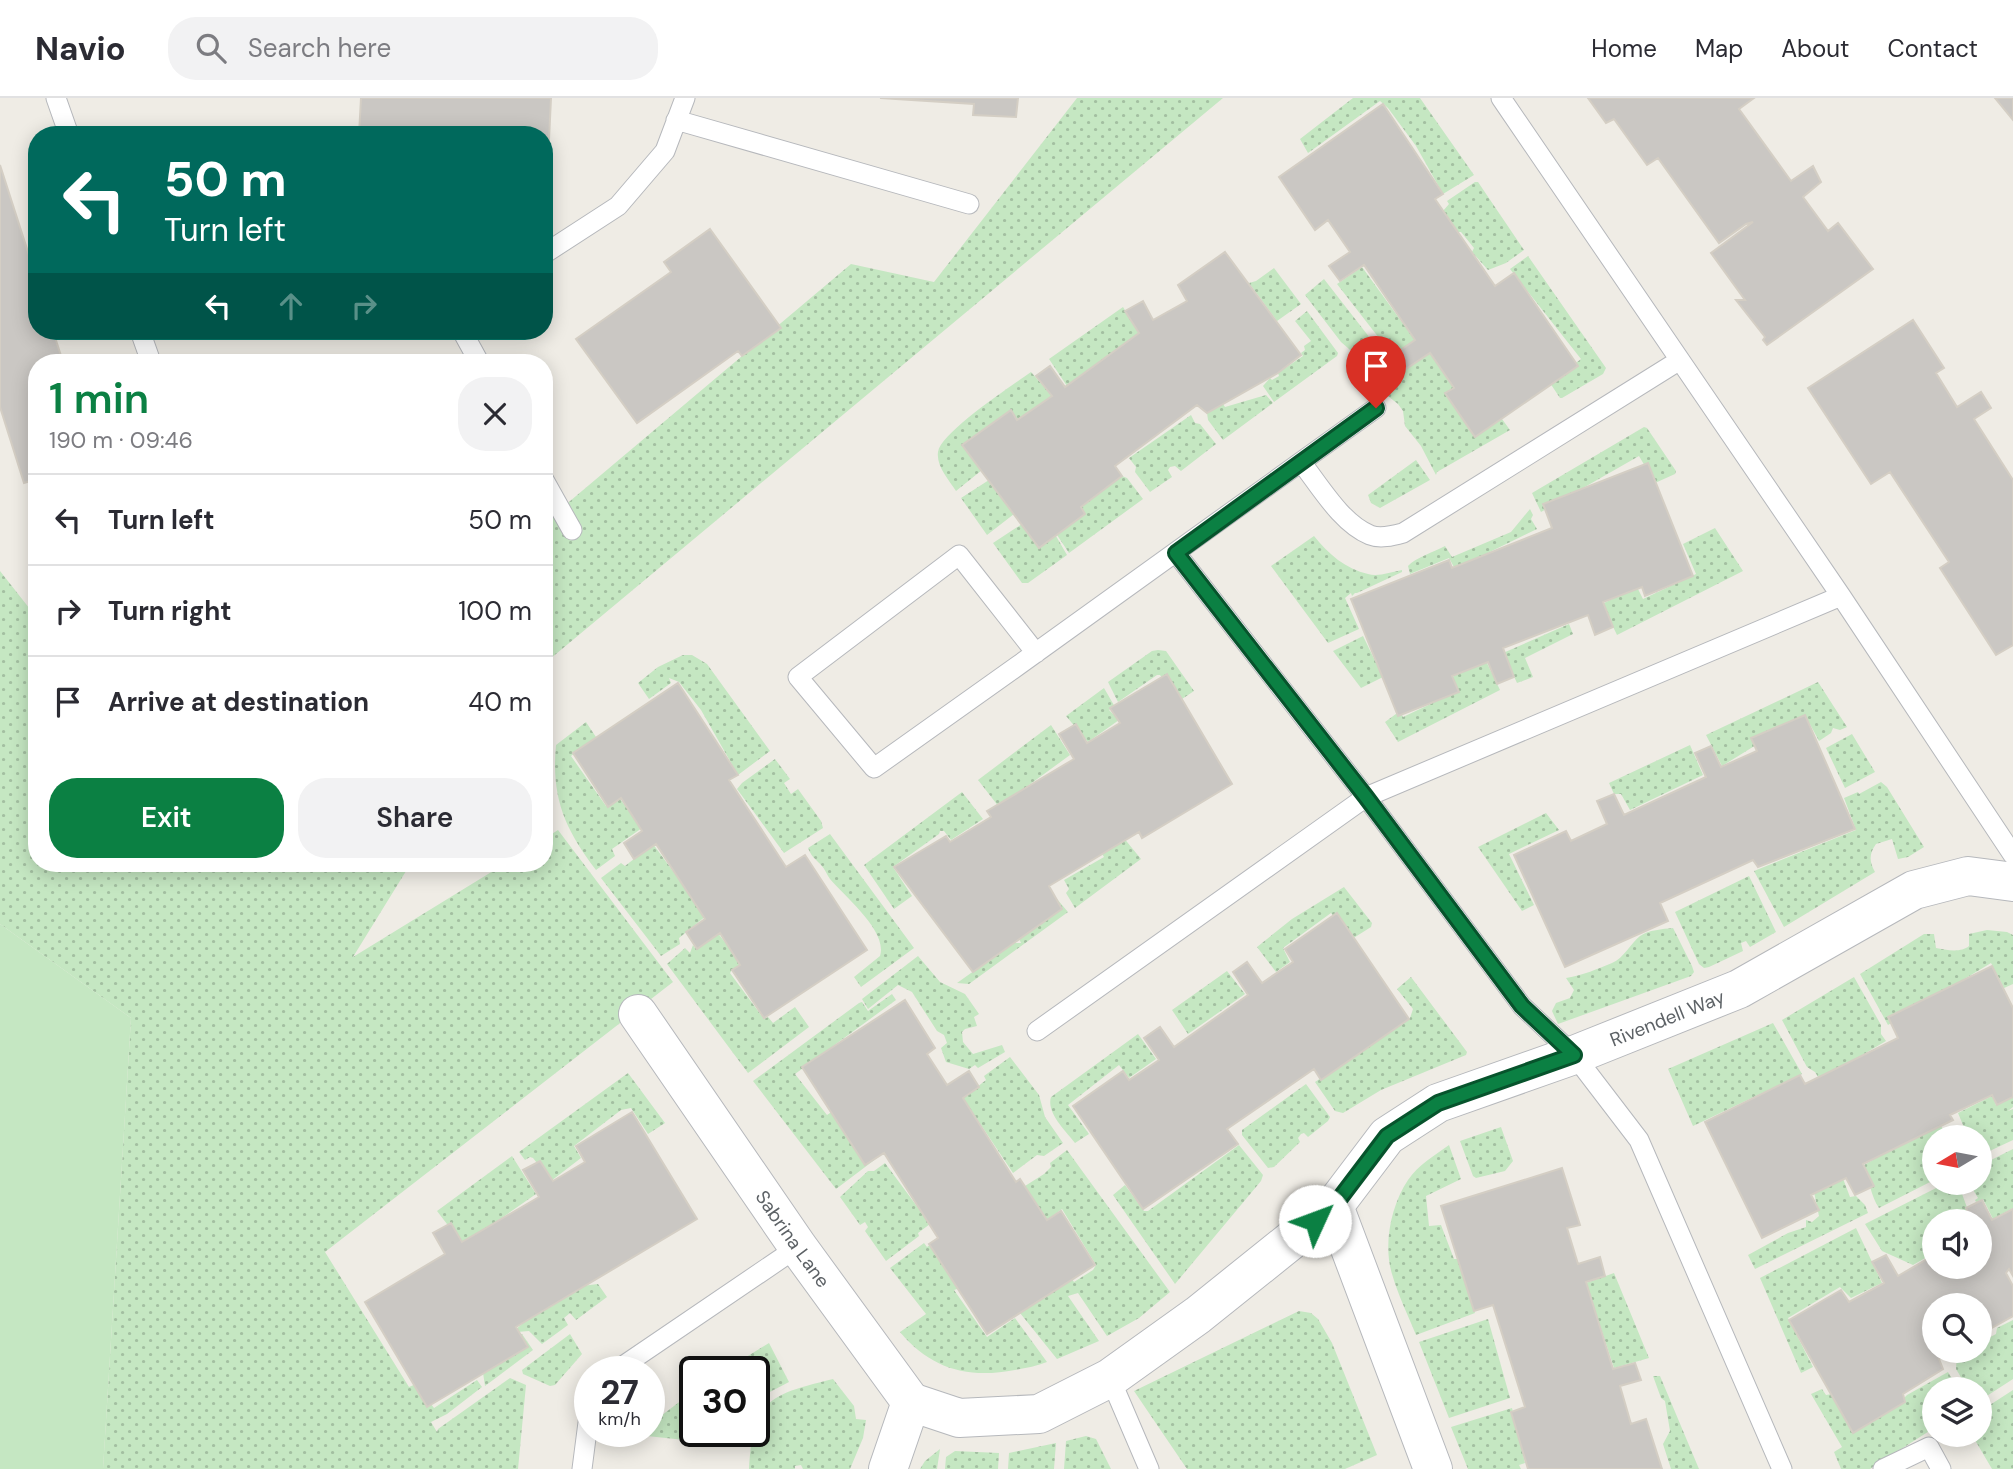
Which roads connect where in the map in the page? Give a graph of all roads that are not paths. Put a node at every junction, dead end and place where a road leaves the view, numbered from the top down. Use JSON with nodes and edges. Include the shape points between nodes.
{"nodes":[{"id":1,"x":56,"y":98,"type":"edge"},
{"id":2,"x":685,"y":98,"type":"edge"},
{"id":3,"x":1501,"y":98,"type":"edge"},
{"id":4,"x":676,"y":120,"type":"junction"},
{"id":5,"x":66,"y":126,"type":"edge"},
{"id":6,"x":969,"y":204,"type":"dead end"},
{"id":7,"x":553,"y":248,"type":"edge"},
{"id":8,"x":1680,"y":360,"type":"junction"},
{"id":9,"x":1376,"y":408,"type":"dead end"},
{"id":10,"x":1301,"y":462,"type":"junction"},
{"id":11,"x":553,"y":496,"type":"edge"},
{"id":12,"x":572,"y":530,"type":"dead end"},
{"id":13,"x":1176,"y":553,"type":"junction"},
{"id":14,"x":1841,"y":596,"type":"junction"},
{"id":15,"x":1036,"y":653,"type":"junction"},
{"id":16,"x":1366,"y":797,"type":"junction"},
{"id":17,"x":2013,"y":855,"type":"edge"},
{"id":18,"x":2013,"y":882,"type":"edge"},
{"id":19,"x":638,"y":1014,"type":"dead end"},
{"id":20,"x":1037,"y":1031,"type":"dead end"},
{"id":21,"x":1574,"y":1055,"type":"junction"},
{"id":22,"x":1334,"y":1206,"type":"junction"},
{"id":23,"x":798,"y":1247,"type":"junction"},
{"id":24,"x":638,"y":1356,"type":"edge"},
{"id":25,"x":1110,"y":1378,"type":"junction"},
{"id":26,"x":911,"y":1402,"type":"junction"},
{"id":27,"x":585,"y":1447,"type":"edge"},
{"id":28,"x":582,"y":1469,"type":"edge"},
{"id":29,"x":888,"y":1469,"type":"edge"},
{"id":30,"x":1149,"y":1469,"type":"edge"},
{"id":31,"x":1433,"y":1469,"type":"edge"},
{"id":32,"x":1782,"y":1469,"type":"edge"},
{"id":33,"x":1883,"y":1469,"type":"edge"},
{"id":34,"x":1941,"y":1469,"type":"edge"}],
"edges":[{"from":1,"to":5,"type":"lane"},
{"from":2,"to":4,"type":"lane"},
{"from":3,"to":8,"type":"lane"},
{"from":4,"to":6,"type":"lane"},
{"from":4,"to":7,"type":"lane","via":[[665,151],[618,206]]},
{"from":8,"to":10,"type":"lane","via":[[1403,533],[1372,536],[1355,526]]},
{"from":8,"to":14,"type":"lane"},
{"from":9,"to":10,"type":"lane"},
{"from":10,"to":13,"type":"lane"},
{"from":11,"to":12,"type":"lane"},
{"from":13,"to":15,"type":"lane"},
{"from":13,"to":16,"type":"lane"},
{"from":14,"to":16,"type":"lane"},
{"from":14,"to":17,"type":"lane"},
{"from":15,"to":15,"type":"lane","via":[[959,555],[798,677],[874,768]]},
{"from":16,"to":20,"type":"lane"},
{"from":16,"to":21,"type":"lane","via":[[1522,1006]]},
{"from":18,"to":21,"type":"street","name":"Rivendell Way","via":[[1968,876],[1914,890],[1739,989]]},
{"from":19,"to":23,"type":"street","name":"Sabrina Lane"},
{"from":21,"to":22,"type":"street","name":"Rivendell Way","via":[[1428,1109],[1387,1136]]},
{"from":21,"to":32,"type":"lane","via":[[1639,1140]]},
{"from":22,"to":25,"type":"street","name":"Rivendell Way","via":[[1198,1315]]},
{"from":22,"to":31,"type":"street"},
{"from":23,"to":24,"type":"lane"},
{"from":23,"to":26,"type":"street","name":"Sabrina Lane"},
{"from":25,"to":26,"type":"street","name":"Rivendell Way","via":[[1039,1414],[959,1418]]},
{"from":25,"to":30,"type":"lane"},
{"from":26,"to":29,"type":"street"},
{"from":27,"to":28,"type":"lane"},
{"from":33,"to":34,"type":"lane","via":[[1929,1447]]}]}
